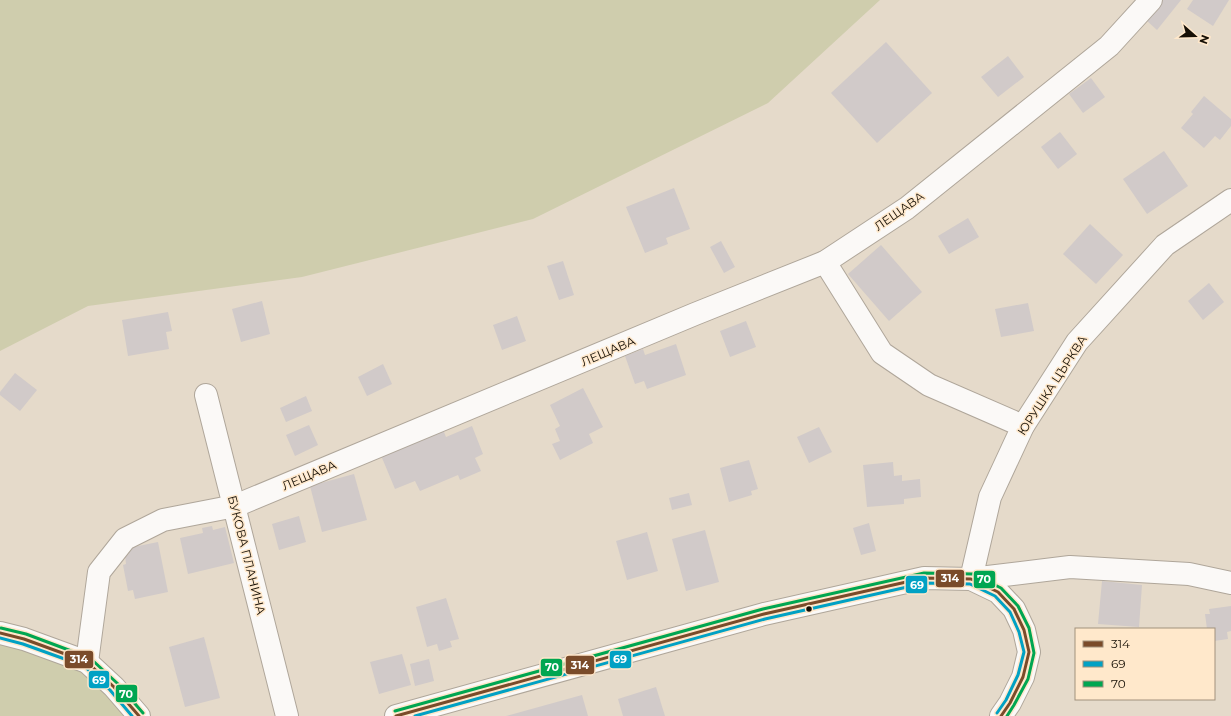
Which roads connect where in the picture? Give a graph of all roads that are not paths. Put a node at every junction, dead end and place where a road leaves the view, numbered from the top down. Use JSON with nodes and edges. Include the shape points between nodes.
{"nodes":[{"id":1,"x":1151,"y":0,"type":"edge"},
{"id":2,"x":1231,"y":200,"type":"edge"},
{"id":3,"x":825,"y":262,"type":"junction"},
{"id":4,"x":206,"y":395,"type":"dead end"},
{"id":5,"x":1023,"y":426,"type":"junction"},
{"id":6,"x":235,"y":506,"type":"junction"},
{"id":7,"x":971,"y":579,"type":"junction"},
{"id":8,"x":1231,"y":583,"type":"edge"},
{"id":9,"x":0,"y":633,"type":"edge"},
{"id":10,"x":87,"y":662,"type":"junction"},
{"id":11,"x":139,"y":716,"type":"edge"},
{"id":12,"x":287,"y":716,"type":"edge"},
{"id":13,"x":396,"y":716,"type":"edge"},
{"id":14,"x":1001,"y":716,"type":"edge"}],
"edges":[{"from":1,"to":3,"type":"street","name":"ЛЕЩАВА","via":[[1103,51],[907,208]]},
{"from":2,"to":5,"type":"street","name":"ЮРУШКА ЦЪРКВА","via":[[1165,245],[1077,342]]},
{"from":3,"to":5,"type":"street","via":[[882,353],[929,385]]},
{"from":3,"to":6,"type":"street","name":"ЛЕЩАВА"},
{"from":4,"to":6,"type":"street","name":"БУКОВА ПЛАНИНА"},
{"from":5,"to":7,"type":"street","name":"ЮРУШКА ЦЪРКВА","via":[[990,497]]},
{"from":6,"to":10,"type":"street","name":"ЛЕЩАВА","via":[[162,520],[125,539],[99,572]]},
{"from":6,"to":12,"type":"street","name":"БУКОВА ПЛАНИНА"},
{"from":7,"to":8,"type":"street","via":[[1070,567],[1189,574]]},
{"from":7,"to":13,"type":"street","via":[[924,578],[764,614]]},
{"from":7,"to":14,"type":"street","via":[[998,592],[1014,609],[1024,630],[1029,652],[1023,677]]},
{"from":9,"to":10,"type":"street"},
{"from":10,"to":11,"type":"street","via":[[114,687]]}]}
